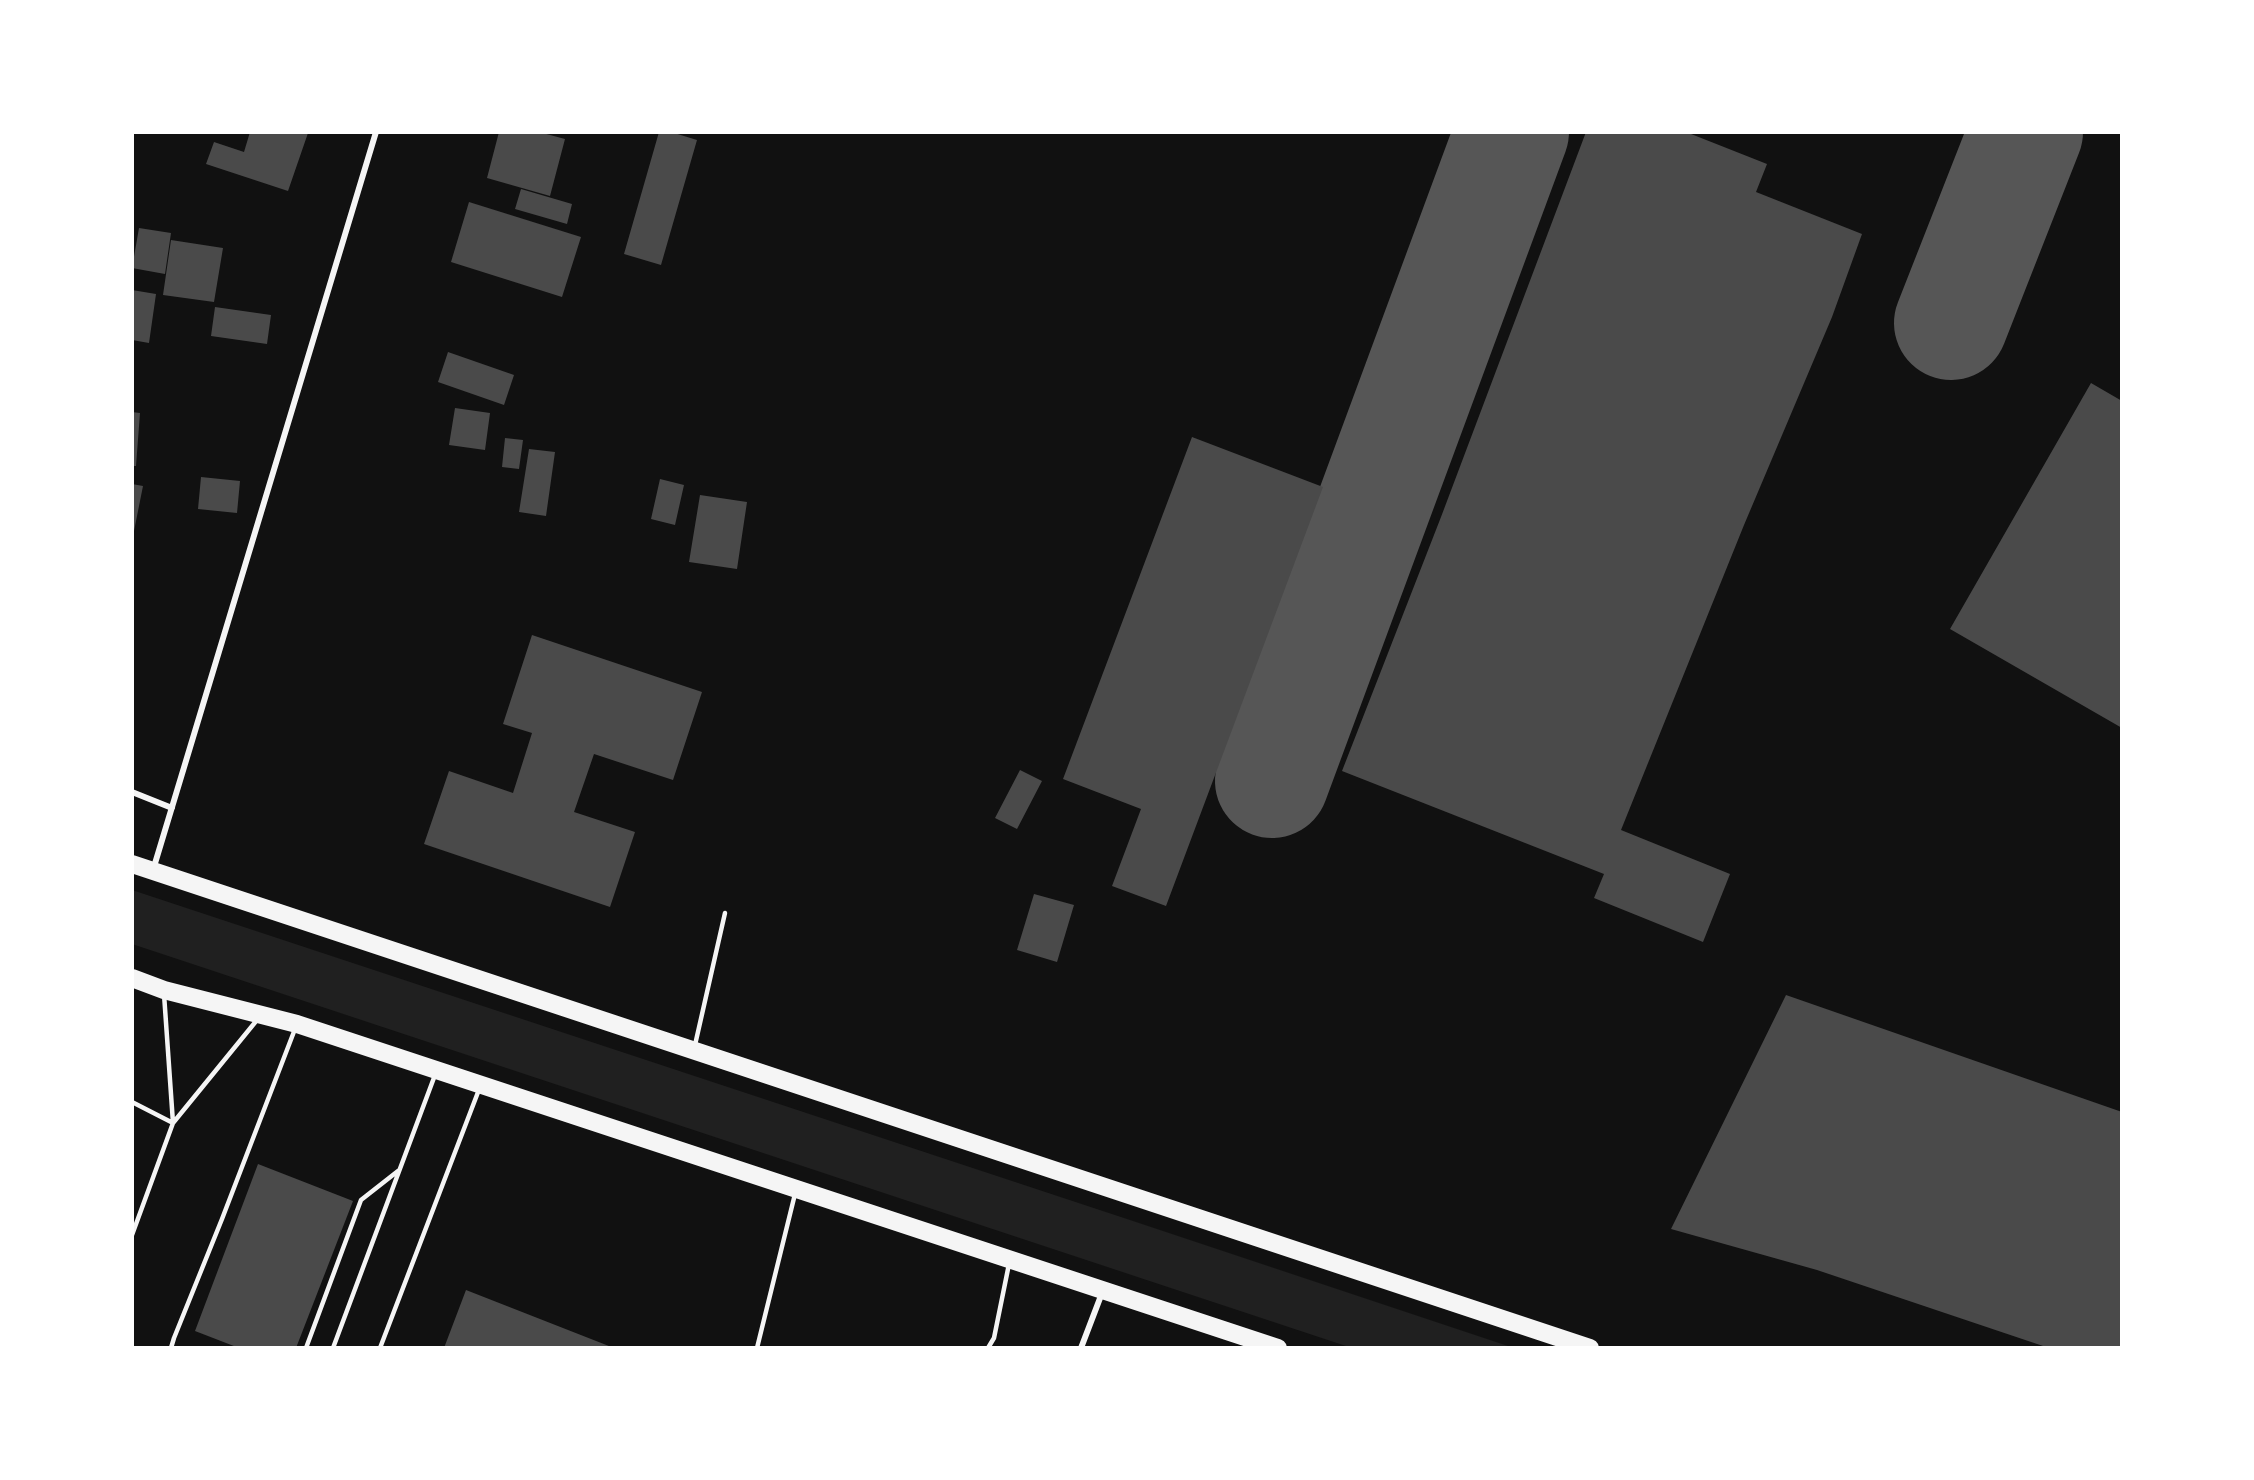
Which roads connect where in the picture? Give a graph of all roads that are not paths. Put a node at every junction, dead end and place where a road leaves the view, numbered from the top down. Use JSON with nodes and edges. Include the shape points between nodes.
{"nodes":[{"id":1,"x":376,"y":132,"type":"edge"},
{"id":2,"x":132,"y":792,"type":"edge"},
{"id":3,"x":172,"y":808,"type":"junction"},
{"id":4,"x":132,"y":864,"type":"edge"},
{"id":5,"x":153,"y":871,"type":"junction"},
{"id":6,"x":728,"y":917,"type":"dead end"},
{"id":7,"x":132,"y":978,"type":"edge"},
{"id":8,"x":164,"y":990,"type":"junction"},
{"id":9,"x":261,"y":1015,"type":"junction"},
{"id":10,"x":297,"y":1024,"type":"junction"},
{"id":11,"x":694,"y":1050,"type":"junction"},
{"id":12,"x":438,"y":1070,"type":"junction"},
{"id":13,"x":481,"y":1084,"type":"junction"},
{"id":14,"x":132,"y":1102,"type":"edge"},
{"id":15,"x":174,"y":1123,"type":"junction"},
{"id":16,"x":399,"y":1171,"type":"junction"},
{"id":17,"x":797,"y":1188,"type":"junction"},
{"id":18,"x":132,"y":1235,"type":"edge"},
{"id":19,"x":1010,"y":1258,"type":"junction"},
{"id":20,"x":1103,"y":1289,"type":"junction"},
{"id":21,"x":171,"y":1348,"type":"edge"},
{"id":22,"x":306,"y":1348,"type":"edge"},
{"id":23,"x":333,"y":1348,"type":"edge"},
{"id":24,"x":380,"y":1348,"type":"edge"},
{"id":25,"x":757,"y":1348,"type":"edge"},
{"id":26,"x":988,"y":1348,"type":"edge"},
{"id":27,"x":1081,"y":1348,"type":"edge"},
{"id":28,"x":1278,"y":1348,"type":"edge"},
{"id":29,"x":1590,"y":1348,"type":"edge"}],
"edges":[{"from":1,"to":3,"type":"street"},
{"from":2,"to":3,"type":"street"},
{"from":3,"to":5,"type":"street"},
{"from":4,"to":5,"type":"highway"},
{"from":5,"to":11,"type":"highway"},
{"from":6,"to":11,"type":"lane","via":[[725,913]]},
{"from":7,"to":8,"type":"highway"},
{"from":8,"to":9,"type":"highway"},
{"from":8,"to":15,"type":"lane"},
{"from":9,"to":10,"type":"highway"},
{"from":9,"to":15,"type":"lane"},
{"from":10,"to":12,"type":"highway"},
{"from":10,"to":21,"type":"lane"},
{"from":11,"to":29,"type":"highway"},
{"from":12,"to":13,"type":"highway"},
{"from":12,"to":16,"type":"lane"},
{"from":13,"to":17,"type":"highway"},
{"from":13,"to":24,"type":"lane"},
{"from":14,"to":15,"type":"lane"},
{"from":15,"to":18,"type":"lane"},
{"from":16,"to":22,"type":"lane","via":[[362,1200]]},
{"from":16,"to":23,"type":"lane"},
{"from":17,"to":19,"type":"highway"},
{"from":17,"to":25,"type":"lane"},
{"from":19,"to":20,"type":"highway"},
{"from":19,"to":26,"type":"lane"},
{"from":20,"to":27,"type":"street"},
{"from":20,"to":28,"type":"highway"}]}
